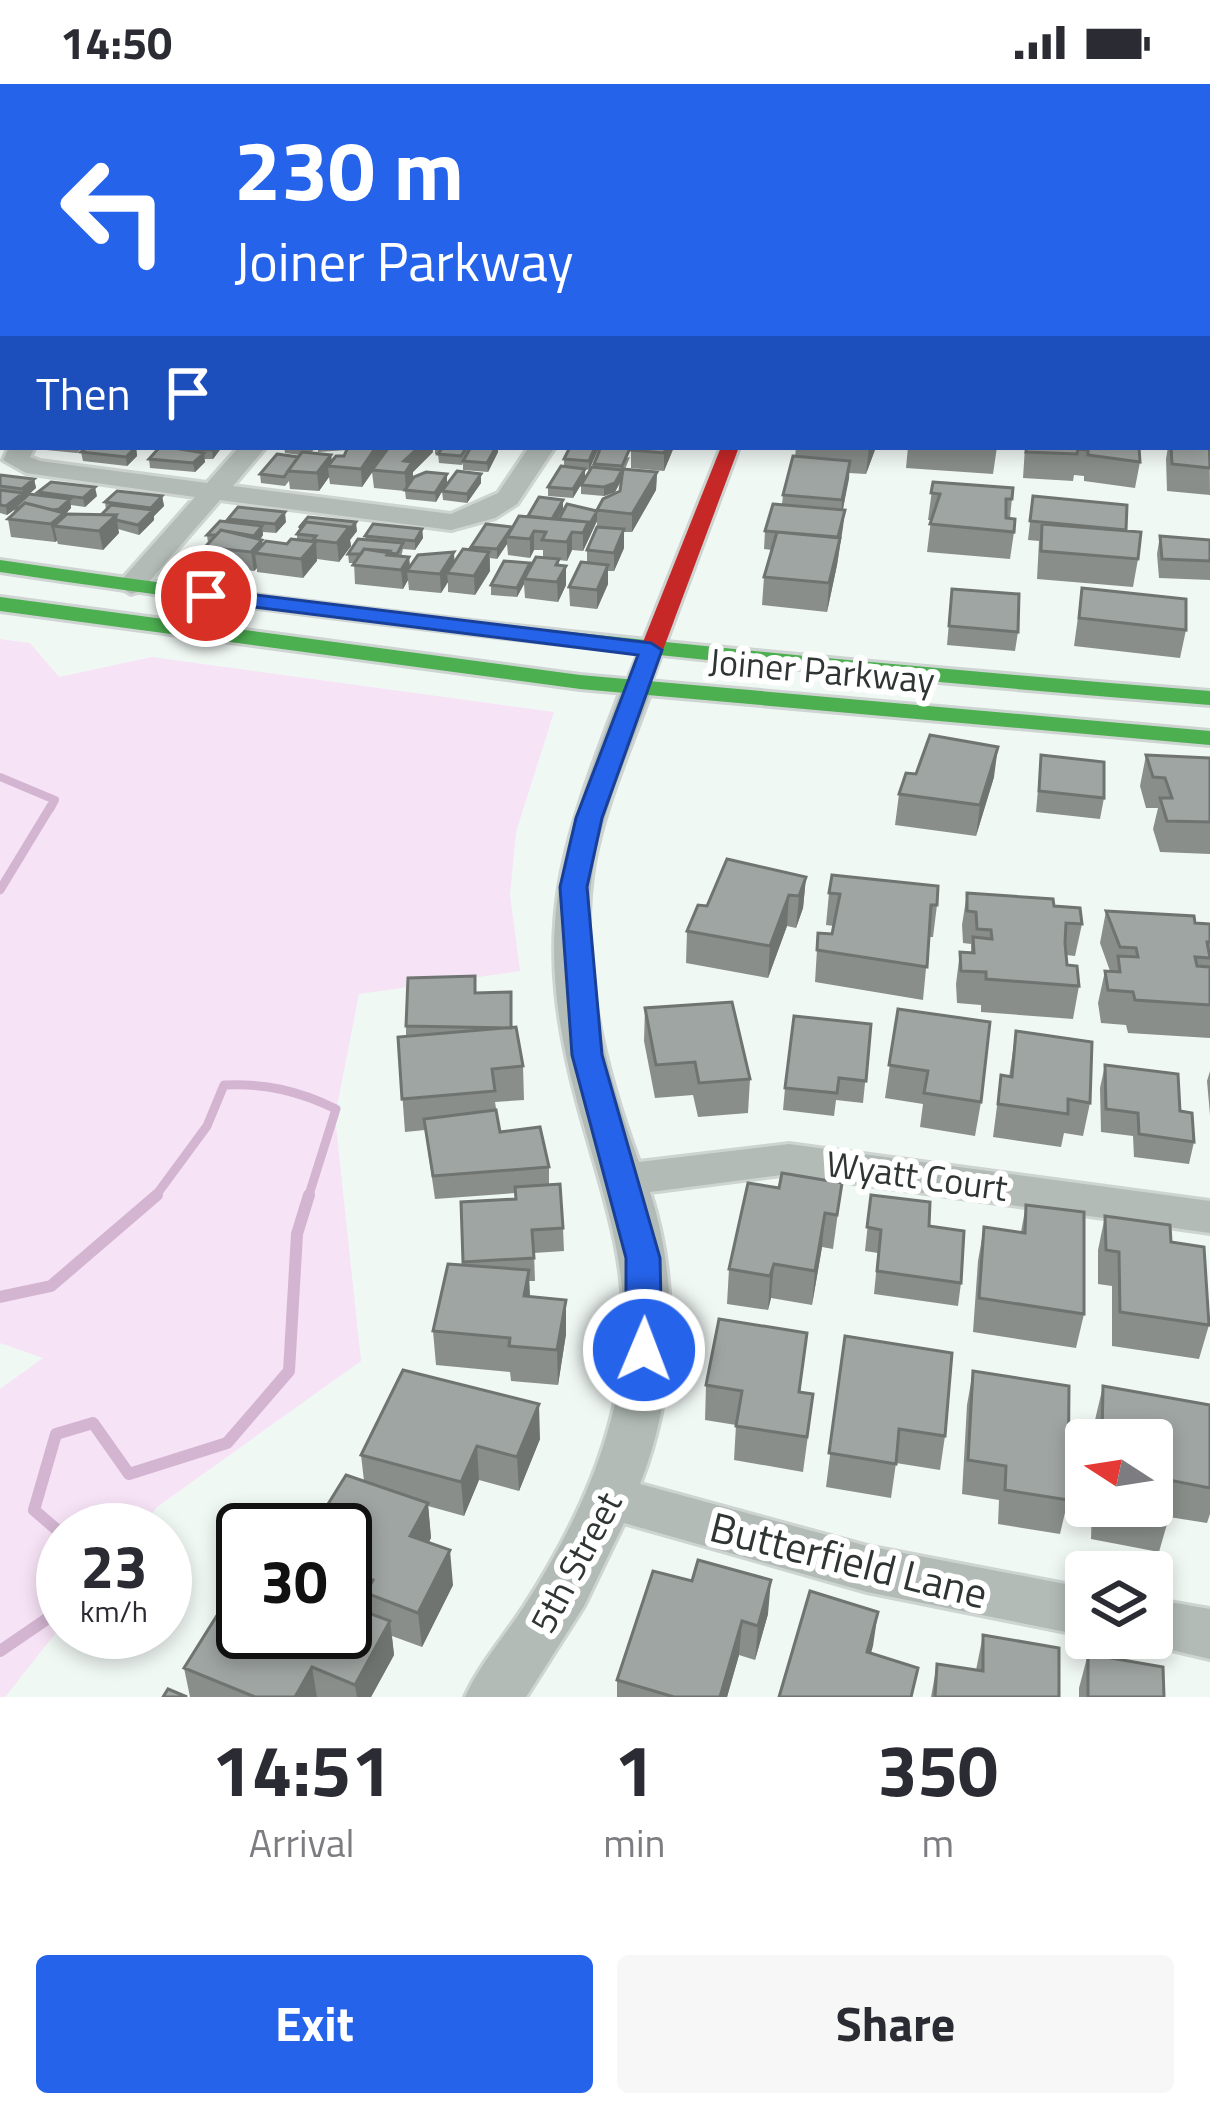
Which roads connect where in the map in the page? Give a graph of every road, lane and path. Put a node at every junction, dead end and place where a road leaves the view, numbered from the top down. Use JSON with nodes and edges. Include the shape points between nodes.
{"nodes":[{"id":1,"x":21,"y":450,"type":"edge"},
{"id":2,"x":251,"y":450,"type":"edge"},
{"id":3,"x":540,"y":450,"type":"edge"},
{"id":4,"x":729,"y":450,"type":"edge"},
{"id":5,"x":215,"y":495,"type":"junction"},
{"id":6,"x":0,"y":566,"type":"edge"},
{"id":7,"x":131,"y":585,"type":"junction"},
{"id":8,"x":0,"y":603,"type":"edge"},
{"id":9,"x":281,"y":606,"type":"junction"},
{"id":10,"x":119,"y":623,"type":"junction"},
{"id":11,"x":651,"y":650,"type":"junction"},
{"id":12,"x":637,"y":688,"type":"junction"},
{"id":13,"x":1210,"y":698,"type":"edge"},
{"id":14,"x":1210,"y":738,"type":"edge"},
{"id":15,"x":623,"y":1180,"type":"junction"},
{"id":16,"x":1210,"y":1216,"type":"edge"},
{"id":17,"x":613,"y":1498,"type":"junction"},
{"id":18,"x":1065,"y":1608,"type":"edge"},
{"id":19,"x":1173,"y":1628,"type":"edge"},
{"id":20,"x":1210,"y":1634,"type":"edge"},
{"id":21,"x":494,"y":1697,"type":"edge"}],
"edges":[{"from":1,"to":5,"type":"street","via":[[16,460],[35,468]]},
{"from":2,"to":5,"type":"street"},
{"from":3,"to":5,"type":"street","via":[[512,499],[451,522]]},
{"from":4,"to":11,"type":"main road","name":"5th Street"},
{"from":5,"to":7,"type":"street"},
{"from":6,"to":7,"type":"main road","name":"Joiner Parkway"},
{"from":7,"to":8,"type":"main road","via":[[89,604]]},
{"from":7,"to":9,"type":"main road","name":"Joiner Parkway"},
{"from":8,"to":10,"type":"main road","name":"Joiner Parkway"},
{"from":9,"to":10,"type":"main road","via":[[172,606]]},
{"from":9,"to":11,"type":"main road","name":"Joiner Parkway"},
{"from":10,"to":12,"type":"main road","name":"Joiner Parkway"},
{"from":11,"to":12,"type":"main road","name":"5th Street"},
{"from":11,"to":13,"type":"main road","name":"Joiner Parkway"},
{"from":12,"to":14,"type":"main road","name":"Joiner Parkway"},
{"from":12,"to":15,"type":"street","name":"5th Street","via":[[573,887],[587,1055]]},
{"from":15,"to":16,"type":"street","name":"Wyatt Court","via":[[746,1160],[806,1160]]},
{"from":15,"to":17,"type":"street","name":"5th Street","via":[[643,1258],[646,1318],[630,1444]]},
{"from":17,"to":18,"type":"street","name":"Butterfield Lane","via":[[867,1569]]},
{"from":17,"to":21,"type":"street","name":"5th Street","via":[[563,1599]]},
{"from":19,"to":20,"type":"street"}]}
